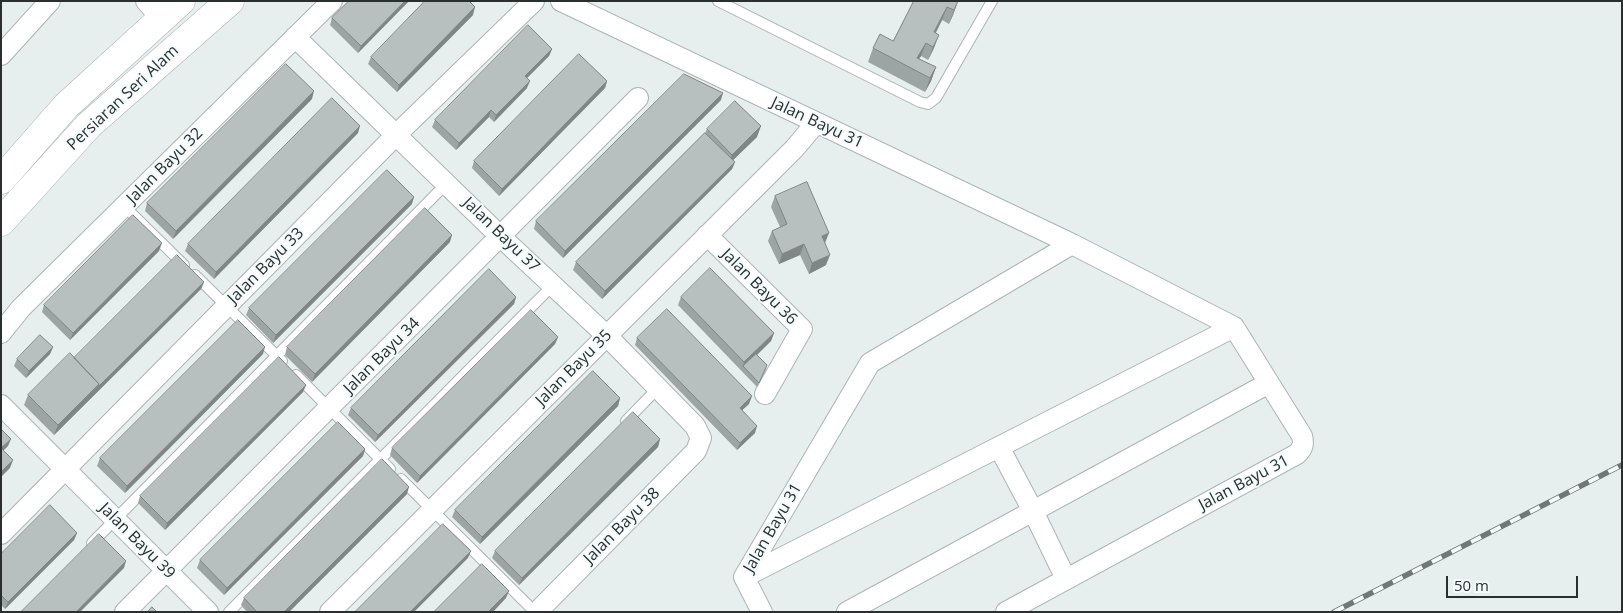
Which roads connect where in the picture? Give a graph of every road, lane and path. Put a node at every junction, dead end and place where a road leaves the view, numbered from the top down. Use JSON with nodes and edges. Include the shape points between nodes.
{"nodes":[{"id":1,"x":50,"y":1,"type":"edge"},
{"id":2,"x":230,"y":1,"type":"edge"},
{"id":3,"x":332,"y":1,"type":"edge"},
{"id":4,"x":534,"y":1,"type":"edge"},
{"id":5,"x":561,"y":1,"type":"edge"},
{"id":6,"x":718,"y":1,"type":"edge"},
{"id":7,"x":992,"y":1,"type":"edge"},
{"id":8,"x":163,"y":7,"type":"edge"},
{"id":9,"x":295,"y":37,"type":"junction"},
{"id":10,"x":1,"y":54,"type":"edge"},
{"id":11,"x":638,"y":98,"type":"dead end"},
{"id":12,"x":816,"y":123,"type":"junction"},
{"id":13,"x":397,"y":134,"type":"junction"},
{"id":14,"x":1,"y":180,"type":"edge"},
{"id":15,"x":447,"y":183,"type":"junction"},
{"id":16,"x":124,"y":206,"type":"junction"},
{"id":17,"x":1,"y":222,"type":"edge"},
{"id":18,"x":707,"y":235,"type":"junction"},
{"id":19,"x":501,"y":236,"type":"junction"},
{"id":20,"x":1072,"y":244,"type":"junction"},
{"id":21,"x":553,"y":285,"type":"junction"},
{"id":22,"x":226,"y":306,"type":"junction"},
{"id":23,"x":1234,"y":327,"type":"junction"},
{"id":24,"x":1,"y":333,"type":"edge"},
{"id":25,"x":607,"y":336,"type":"junction"},
{"id":26,"x":277,"y":357,"type":"junction"},
{"id":27,"x":1269,"y":383,"type":"junction"},
{"id":28,"x":658,"y":388,"type":"junction"},
{"id":29,"x":765,"y":394,"type":"dead end"},
{"id":30,"x":1,"y":405,"type":"edge"},
{"id":31,"x":329,"y":408,"type":"junction"},
{"id":32,"x":617,"y":430,"type":"edge"},
{"id":33,"x":701,"y":438,"type":"joint"},
{"id":34,"x":999,"y":447,"type":"junction"},
{"id":35,"x":380,"y":459,"type":"junction"},
{"id":36,"x":66,"y":469,"type":"junction"},
{"id":37,"x":432,"y":510,"type":"junction"},
{"id":38,"x":1033,"y":511,"type":"junction"},
{"id":39,"x":116,"y":520,"type":"junction"},
{"id":40,"x":1,"y":534,"type":"edge"},
{"id":41,"x":88,"y":548,"type":"edge"},
{"id":42,"x":166,"y":570,"type":"junction"},
{"id":43,"x":744,"y":577,"type":"junction"},
{"id":44,"x":1066,"y":580,"type":"junction"},
{"id":45,"x":125,"y":612,"type":"edge"},
{"id":46,"x":208,"y":612,"type":"edge"},
{"id":47,"x":229,"y":612,"type":"edge"},
{"id":48,"x":330,"y":612,"type":"edge"},
{"id":49,"x":536,"y":612,"type":"edge"},
{"id":50,"x":762,"y":612,"type":"edge"},
{"id":51,"x":847,"y":612,"type":"edge"},
{"id":52,"x":1006,"y":612,"type":"edge"}],
"edges":[{"from":1,"to":10,"type":"street"},
{"from":2,"to":17,"type":"main road","name":"Persiaran Seri Alam","via":[[89,125]]},
{"from":3,"to":9,"type":"street","name":"Jalan Bayu 32"},
{"from":4,"to":13,"type":"street","name":"Jalan Bayu 33"},
{"from":5,"to":12,"type":"street","name":"Jalan Bayu 31"},
{"from":6,"to":7,"type":"lane","via":[[928,104],[936,98]]},
{"from":8,"to":14,"type":"main road","name":"Persiaran Seri Alam","via":[[66,106]]},
{"from":9,"to":13,"type":"street","name":"Jalan Bayu 37"},
{"from":9,"to":16,"type":"street","name":"Jalan Bayu 32"},
{"from":11,"to":19,"type":"street","name":"Jalan Bayu 34"},
{"from":12,"to":18,"type":"street","name":"Jalan Bayu 35"},
{"from":12,"to":20,"type":"street","name":"Jalan Bayu 31"},
{"from":13,"to":15,"type":"street","name":"Jalan Bayu 37"},
{"from":13,"to":22,"type":"street","name":"Jalan Bayu 33"},
{"from":15,"to":19,"type":"street","name":"Jalan Bayu 37"},
{"from":15,"to":26,"type":"lane"},
{"from":16,"to":22,"type":"lane"},
{"from":16,"to":24,"type":"street","name":"Jalan Bayu 32","via":[[21,308]]},
{"from":18,"to":25,"type":"street","name":"Jalan Bayu 35"},
{"from":18,"to":29,"type":"street","name":"Jalan Bayu 36","via":[[802,330]]},
{"from":19,"to":21,"type":"street","name":"Jalan Bayu 37"},
{"from":19,"to":31,"type":"street","name":"Jalan Bayu 34"},
{"from":20,"to":23,"type":"street","name":"Jalan Bayu 31"},
{"from":20,"to":43,"type":"street","name":"Jalan Bayu 31","via":[[870,363]]},
{"from":21,"to":25,"type":"street","name":"Jalan Bayu 37"},
{"from":21,"to":35,"type":"lane"},
{"from":22,"to":26,"type":"lane"},
{"from":22,"to":36,"type":"street","name":"Jalan Bayu 33"},
{"from":23,"to":27,"type":"street","name":"Jalan Bayu 31"},
{"from":23,"to":34,"type":"street"},
{"from":25,"to":28,"type":"street","name":"Jalan Bayu 37"},
{"from":25,"to":37,"type":"street","name":"Jalan Bayu 35"},
{"from":26,"to":31,"type":"lane"},
{"from":26,"to":39,"type":"lane"},
{"from":27,"to":38,"type":"street"},
{"from":27,"to":44,"type":"street","name":"Jalan Bayu 31","via":[[1302,436],[1302,450]]},
{"from":28,"to":32,"type":"lane"},
{"from":28,"to":33,"type":"street","name":"Jalan Bayu 37","via":[[696,426]]},
{"from":30,"to":36,"type":"street","name":"Jalan Bayu 39"},
{"from":31,"to":35,"type":"lane"},
{"from":31,"to":42,"type":"street","name":"Jalan Bayu 34"},
{"from":33,"to":49,"type":"street","name":"Jalan Bayu 38","via":[[696,451]]},
{"from":34,"to":38,"type":"street"},
{"from":34,"to":43,"type":"street"},
{"from":35,"to":37,"type":"lane"},
{"from":35,"to":47,"type":"lane"},
{"from":36,"to":39,"type":"street","name":"Jalan Bayu 39"},
{"from":36,"to":40,"type":"street","name":"Jalan Bayu 33"},
{"from":37,"to":48,"type":"street","name":"Jalan Bayu 35"},
{"from":37,"to":49,"type":"lane"},
{"from":38,"to":44,"type":"street"},
{"from":38,"to":51,"type":"street"},
{"from":39,"to":41,"type":"lane"},
{"from":39,"to":42,"type":"street","name":"Jalan Bayu 39"},
{"from":42,"to":45,"type":"street","name":"Jalan Bayu 34"},
{"from":42,"to":46,"type":"street","name":"Jalan Bayu 39"},
{"from":43,"to":50,"type":"street","name":"Jalan Bayu 31"},
{"from":44,"to":52,"type":"street","name":"Jalan Bayu 31"}]}
